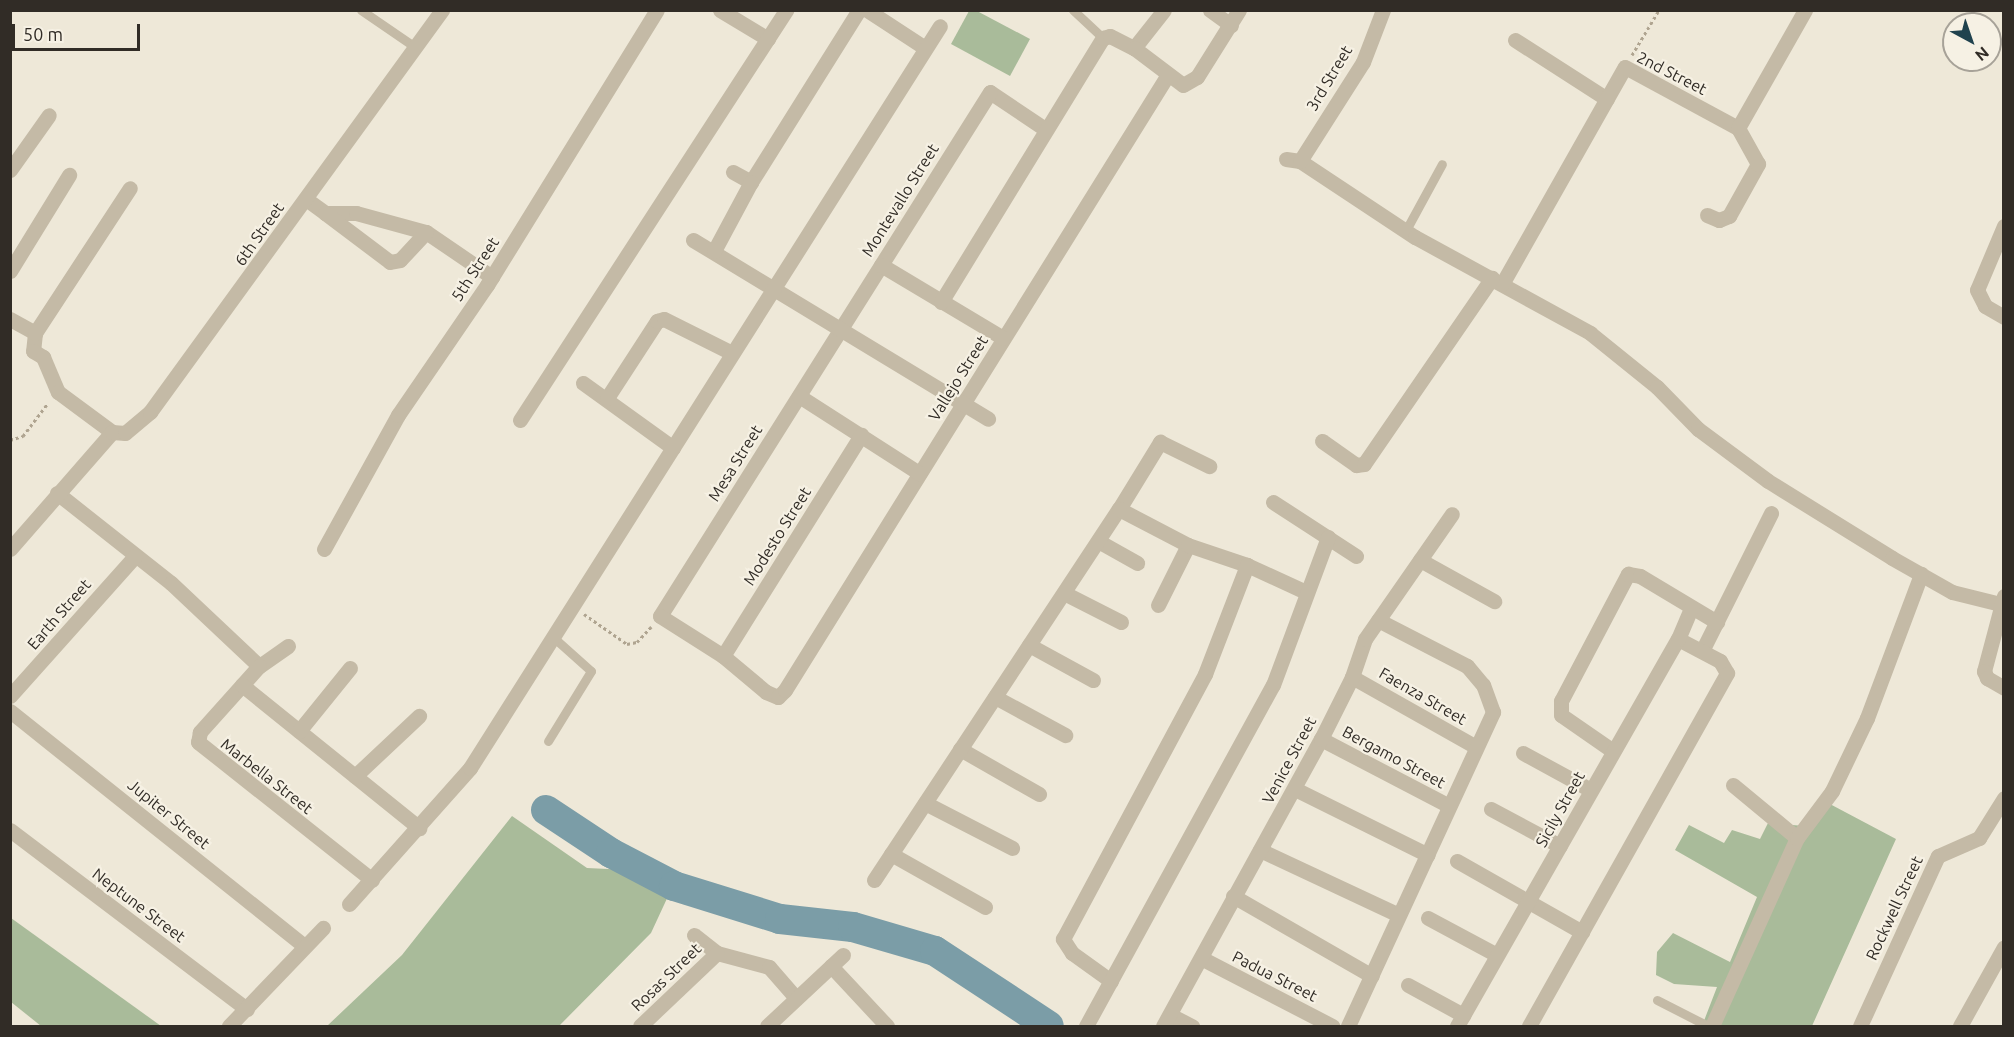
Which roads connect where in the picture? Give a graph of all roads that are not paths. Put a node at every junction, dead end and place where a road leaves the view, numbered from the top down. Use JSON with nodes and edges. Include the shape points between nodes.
{"nodes":[{"id":1,"x":361,"y":10,"type":"edge"},
{"id":2,"x":442,"y":10,"type":"edge"},
{"id":3,"x":657,"y":10,"type":"edge"},
{"id":4,"x":720,"y":10,"type":"edge"},
{"id":5,"x":786,"y":10,"type":"edge"},
{"id":6,"x":859,"y":10,"type":"edge"},
{"id":7,"x":867,"y":10,"type":"edge"},
{"id":8,"x":1073,"y":10,"type":"edge"},
{"id":9,"x":1164,"y":10,"type":"edge"},
{"id":10,"x":1210,"y":10,"type":"edge"},
{"id":11,"x":1239,"y":10,"type":"edge"},
{"id":12,"x":1383,"y":10,"type":"edge"},
{"id":13,"x":1805,"y":10,"type":"edge"},
{"id":14,"x":1231,"y":25,"type":"junction"},
{"id":15,"x":940,"y":26,"type":"dead end"},
{"id":16,"x":1103,"y":38,"type":"junction"},
{"id":17,"x":768,"y":39,"type":"junction"},
{"id":18,"x":1515,"y":40,"type":"dead end"},
{"id":19,"x":415,"y":47,"type":"junction"},
{"id":20,"x":925,"y":48,"type":"junction"},
{"id":21,"x":1134,"y":48,"type":"junction"},
{"id":22,"x":1167,"y":76,"type":"junction"},
{"id":23,"x":1607,"y":99,"type":"junction"},
{"id":24,"x":49,"y":115,"type":"dead end"},
{"id":25,"x":1045,"y":129,"type":"junction"},
{"id":26,"x":1738,"y":129,"type":"junction"},
{"id":27,"x":1442,"y":164,"type":"dead end"},
{"id":28,"x":10,"y":170,"type":"edge"},
{"id":29,"x":733,"y":172,"type":"dead end"},
{"id":30,"x":69,"y":176,"type":"dead end"},
{"id":31,"x":751,"y":182,"type":"junction"},
{"id":32,"x":130,"y":188,"type":"dead end"},
{"id":33,"x":306,"y":199,"type":"junction"},
{"id":34,"x":325,"y":213,"type":"junction"},
{"id":35,"x":1707,"y":215,"type":"dead end"},
{"id":36,"x":2003,"y":229,"type":"edge"},
{"id":37,"x":1406,"y":230,"type":"junction"},
{"id":38,"x":426,"y":232,"type":"junction"},
{"id":39,"x":693,"y":240,"type":"dead end"},
{"id":40,"x":714,"y":251,"type":"junction"},
{"id":41,"x":881,"y":265,"type":"junction"},
{"id":42,"x":10,"y":271,"type":"edge"},
{"id":43,"x":492,"y":277,"type":"junction"},
{"id":44,"x":1497,"y":281,"type":"junction"},
{"id":45,"x":774,"y":288,"type":"junction"},
{"id":46,"x":941,"y":302,"type":"junction"},
{"id":47,"x":2004,"y":316,"type":"edge"},
{"id":48,"x":10,"y":319,"type":"edge"},
{"id":49,"x":841,"y":328,"type":"junction"},
{"id":50,"x":35,"y":333,"type":"junction"},
{"id":51,"x":1003,"y":338,"type":"junction"},
{"id":52,"x":732,"y":353,"type":"junction"},
{"id":53,"x":583,"y":383,"type":"dead end"},
{"id":54,"x":799,"y":396,"type":"junction"},
{"id":55,"x":607,"y":398,"type":"junction"},
{"id":56,"x":962,"y":406,"type":"junction"},
{"id":57,"x":988,"y":419,"type":"dead end"},
{"id":58,"x":519,"y":420,"type":"dead end"},
{"id":59,"x":112,"y":432,"type":"junction"},
{"id":60,"x":861,"y":435,"type":"junction"},
{"id":61,"x":1322,"y":441,"type":"dead end"},
{"id":62,"x":673,"y":448,"type":"junction"},
{"id":63,"x":1209,"y":466,"type":"dead end"},
{"id":64,"x":919,"y":473,"type":"junction"},
{"id":65,"x":57,"y":493,"type":"junction"},
{"id":66,"x":1273,"y":502,"type":"dead end"},
{"id":67,"x":1119,"y":509,"type":"junction"},
{"id":68,"x":1771,"y":513,"type":"dead end"},
{"id":69,"x":1452,"y":514,"type":"dead end"},
{"id":70,"x":1328,"y":537,"type":"junction"},
{"id":71,"x":1098,"y":541,"type":"junction"},
{"id":72,"x":1188,"y":545,"type":"junction"},
{"id":73,"x":10,"y":549,"type":"edge"},
{"id":74,"x":324,"y":549,"type":"dead end"},
{"id":75,"x":135,"y":556,"type":"junction"},
{"id":76,"x":1356,"y":556,"type":"dead end"},
{"id":77,"x":1420,"y":560,"type":"junction"},
{"id":78,"x":1137,"y":563,"type":"dead end"},
{"id":79,"x":1247,"y":565,"type":"junction"},
{"id":80,"x":1921,"y":574,"type":"junction"},
{"id":81,"x":1306,"y":592,"type":"junction"},
{"id":82,"x":1064,"y":593,"type":"junction"},
{"id":83,"x":1494,"y":601,"type":"dead end"},
{"id":84,"x":2002,"y":601,"type":"edge"},
{"id":85,"x":1158,"y":605,"type":"dead end"},
{"id":86,"x":1691,"y":608,"type":"junction"},
{"id":87,"x":1378,"y":620,"type":"junction"},
{"id":88,"x":1121,"y":622,"type":"dead end"},
{"id":89,"x":1717,"y":622,"type":"junction"},
{"id":90,"x":553,"y":637,"type":"junction"},
{"id":91,"x":1678,"y":639,"type":"junction"},
{"id":92,"x":1029,"y":645,"type":"junction"},
{"id":93,"x":288,"y":646,"type":"dead end"},
{"id":94,"x":1703,"y":649,"type":"junction"},
{"id":95,"x":723,"y":656,"type":"junction"},
{"id":96,"x":259,"y":666,"type":"junction"},
{"id":97,"x":350,"y":669,"type":"dead end"},
{"id":98,"x":1352,"y":677,"type":"junction"},
{"id":99,"x":1093,"y":680,"type":"dead end"},
{"id":100,"x":242,"y":686,"type":"junction"},
{"id":101,"x":2004,"y":688,"type":"edge"},
{"id":102,"x":10,"y":696,"type":"edge"},
{"id":103,"x":995,"y":697,"type":"junction"},
{"id":104,"x":10,"y":711,"type":"edge"},
{"id":105,"x":419,"y":716,"type":"dead end"},
{"id":106,"x":299,"y":730,"type":"junction"},
{"id":107,"x":1065,"y":735,"type":"dead end"},
{"id":108,"x":1321,"y":739,"type":"junction"},
{"id":109,"x":548,"y":741,"type":"dead end"},
{"id":110,"x":1476,"y":747,"type":"junction"},
{"id":111,"x":960,"y":749,"type":"junction"},
{"id":112,"x":1613,"y":751,"type":"junction"},
{"id":113,"x":1523,"y":753,"type":"dead end"},
{"id":114,"x":355,"y":776,"type":"junction"},
{"id":115,"x":1733,"y":785,"type":"dead end"},
{"id":116,"x":1295,"y":789,"type":"junction"},
{"id":117,"x":1591,"y":790,"type":"junction"},
{"id":118,"x":1039,"y":794,"type":"dead end"},
{"id":119,"x":2004,"y":798,"type":"edge"},
{"id":120,"x":925,"y":803,"type":"junction"},
{"id":121,"x":1449,"y":806,"type":"junction"},
{"id":122,"x":1491,"y":809,"type":"dead end"},
{"id":123,"x":419,"y":828,"type":"junction"},
{"id":124,"x":10,"y":830,"type":"edge"},
{"id":125,"x":1797,"y":838,"type":"junction"},
{"id":126,"x":1560,"y":846,"type":"junction"},
{"id":127,"x":1011,"y":848,"type":"dead end"},
{"id":128,"x":1260,"y":850,"type":"junction"},
{"id":129,"x":891,"y":854,"type":"junction"},
{"id":130,"x":1428,"y":855,"type":"junction"},
{"id":131,"x":1457,"y":861,"type":"dead end"},
{"id":132,"x":372,"y":880,"type":"junction"},
{"id":133,"x":874,"y":880,"type":"dead end"},
{"id":134,"x":1233,"y":896,"type":"junction"},
{"id":135,"x":1529,"y":900,"type":"junction"},
{"id":136,"x":349,"y":904,"type":"dead end"},
{"id":137,"x":985,"y":907,"type":"dead end"},
{"id":138,"x":1399,"y":915,"type":"junction"},
{"id":139,"x":1428,"y":918,"type":"dead end"},
{"id":140,"x":322,"y":928,"type":"dead end"},
{"id":141,"x":1582,"y":932,"type":"junction"},
{"id":142,"x":694,"y":935,"type":"dead end"},
{"id":143,"x":304,"y":946,"type":"junction"},
{"id":144,"x":2004,"y":947,"type":"edge"},
{"id":145,"x":717,"y":953,"type":"junction"},
{"id":146,"x":1497,"y":955,"type":"junction"},
{"id":147,"x":1201,"y":958,"type":"junction"},
{"id":148,"x":1372,"y":976,"type":"junction"},
{"id":149,"x":1111,"y":981,"type":"junction"},
{"id":150,"x":1408,"y":986,"type":"dead end"},
{"id":151,"x":796,"y":998,"type":"junction"},
{"id":152,"x":1657,"y":1000,"type":"dead end"},
{"id":153,"x":247,"y":1009,"type":"junction"},
{"id":154,"x":1167,"y":1021,"type":"edge"},
{"id":155,"x":1460,"y":1021,"type":"edge"},
{"id":156,"x":229,"y":1026,"type":"edge"},
{"id":157,"x":640,"y":1026,"type":"edge"},
{"id":158,"x":767,"y":1026,"type":"edge"},
{"id":159,"x":887,"y":1026,"type":"edge"},
{"id":160,"x":1086,"y":1026,"type":"edge"},
{"id":161,"x":1192,"y":1026,"type":"edge"},
{"id":162,"x":1332,"y":1026,"type":"edge"},
{"id":163,"x":1348,"y":1026,"type":"edge"},
{"id":164,"x":1529,"y":1026,"type":"edge"},
{"id":165,"x":1710,"y":1026,"type":"edge"},
{"id":166,"x":1860,"y":1026,"type":"edge"},
{"id":167,"x":1960,"y":1026,"type":"edge"}],
"edges":[{"from":1,"to":19,"type":"lane"},
{"from":2,"to":19,"type":"street","name":"6th Street"},
{"from":3,"to":43,"type":"street","name":"5th Street"},
{"from":4,"to":17,"type":"street"},
{"from":5,"to":17,"type":"street"},
{"from":6,"to":31,"type":"street"},
{"from":7,"to":20,"type":"street"},
{"from":8,"to":16,"type":"lane"},
{"from":9,"to":21,"type":"street"},
{"from":10,"to":14,"type":"street"},
{"from":11,"to":14,"type":"street"},
{"from":12,"to":37,"type":"street","name":"3rd Street","via":[[1363,62],[1293,160]]},
{"from":13,"to":26,"type":"street"},
{"from":14,"to":22,"type":"street","via":[[1191,84],[1184,85]]},
{"from":15,"to":20,"type":"street"},
{"from":16,"to":21,"type":"street","via":[[1110,36]]},
{"from":16,"to":25,"type":"street"},
{"from":17,"to":58,"type":"street"},
{"from":18,"to":23,"type":"street"},
{"from":19,"to":33,"type":"street","name":"6th Street"},
{"from":20,"to":45,"type":"street"},
{"from":21,"to":22,"type":"street"},
{"from":22,"to":51,"type":"street","name":"Vallejo Street"},
{"from":23,"to":26,"type":"street","name":"2nd Street","via":[[1625,67]]},
{"from":23,"to":44,"type":"street","name":"2nd Street"},
{"from":24,"to":28,"type":"street"},
{"from":25,"to":41,"type":"street","name":"Montevallo Street","via":[[990,92]]},
{"from":25,"to":46,"type":"street"},
{"from":26,"to":35,"type":"street","via":[[1758,164],[1729,216],[1719,220]]},
{"from":27,"to":37,"type":"lane"},
{"from":29,"to":31,"type":"street"},
{"from":30,"to":42,"type":"street"},
{"from":31,"to":40,"type":"street"},
{"from":32,"to":50,"type":"street"},
{"from":33,"to":34,"type":"street"},
{"from":33,"to":59,"type":"street","name":"6th Street","via":[[150,412],[125,433]]},
{"from":34,"to":38,"type":"street","via":[[356,213]]},
{"from":34,"to":38,"type":"street","via":[[390,262],[400,260]]},
{"from":36,"to":47,"type":"street","via":[[1977,291],[1985,306]]},
{"from":37,"to":44,"type":"street"},
{"from":38,"to":43,"type":"street"},
{"from":39,"to":40,"type":"street"},
{"from":40,"to":45,"type":"street"},
{"from":41,"to":46,"type":"street"},
{"from":41,"to":49,"type":"street","name":"Montevallo Street"},
{"from":43,"to":74,"type":"street","name":"5th Street","via":[[398,415]]},
{"from":44,"to":61,"type":"street","name":"2nd Street","via":[[1364,464],[1356,465]]},
{"from":44,"to":80,"type":"street","via":[[1590,333],[1657,387],[1698,429],[1768,481]]},
{"from":45,"to":49,"type":"street"},
{"from":45,"to":52,"type":"street"},
{"from":46,"to":51,"type":"street"},
{"from":48,"to":50,"type":"street"},
{"from":49,"to":54,"type":"street","name":"Mesa Street"},
{"from":49,"to":56,"type":"street"},
{"from":50,"to":59,"type":"street","via":[[33,351],[46,363],[58,392]]},
{"from":51,"to":56,"type":"street","name":"Vallejo Street"},
{"from":52,"to":55,"type":"street","via":[[664,319],[657,321]]},
{"from":52,"to":62,"type":"street"},
{"from":53,"to":55,"type":"street"},
{"from":54,"to":60,"type":"street"},
{"from":54,"to":95,"type":"street","name":"Mesa Street","via":[[660,616]]},
{"from":55,"to":62,"type":"street"},
{"from":56,"to":57,"type":"street"},
{"from":56,"to":64,"type":"street","name":"Vallejo Street"},
{"from":59,"to":65,"type":"street","name":"6th Street"},
{"from":60,"to":64,"type":"street"},
{"from":60,"to":95,"type":"street","name":"Modesto Street"},
{"from":62,"to":90,"type":"street"},
{"from":63,"to":67,"type":"street","via":[[1160,442]]},
{"from":64,"to":95,"type":"street","name":"Vallejo Street","via":[[778,697]]},
{"from":65,"to":73,"type":"street","name":"6th Street"},
{"from":65,"to":75,"type":"street"},
{"from":66,"to":70,"type":"street"},
{"from":67,"to":71,"type":"street"},
{"from":67,"to":72,"type":"street"},
{"from":68,"to":89,"type":"street"},
{"from":69,"to":77,"type":"street","name":"Venice Street"},
{"from":70,"to":76,"type":"street"},
{"from":70,"to":81,"type":"street"},
{"from":71,"to":78,"type":"street"},
{"from":71,"to":82,"type":"street"},
{"from":72,"to":79,"type":"street"},
{"from":72,"to":85,"type":"street"},
{"from":75,"to":96,"type":"street","via":[[171,583]]},
{"from":75,"to":102,"type":"street","name":"Earth Street"},
{"from":77,"to":83,"type":"street"},
{"from":77,"to":87,"type":"street","name":"Venice Street"},
{"from":79,"to":81,"type":"street"},
{"from":79,"to":149,"type":"street","via":[[1205,674],[1063,939],[1072,953]]},
{"from":80,"to":84,"type":"street","via":[[1952,592]]},
{"from":80,"to":125,"type":"street","via":[[1867,718],[1832,791]]},
{"from":81,"to":149,"type":"street","via":[[1273,685]]},
{"from":82,"to":88,"type":"street"},
{"from":82,"to":92,"type":"street"},
{"from":84,"to":101,"type":"street","via":[[1984,674]]},
{"from":86,"to":89,"type":"street"},
{"from":86,"to":91,"type":"street","name":"Sicily Street"},
{"from":86,"to":112,"type":"street","via":[[1640,576],[1628,573],[1623,581],[1561,701],[1560,715]]},
{"from":87,"to":98,"type":"street","name":"Venice Street","via":[[1365,639]]},
{"from":87,"to":110,"type":"street","via":[[1473,671],[1493,711]]},
{"from":89,"to":94,"type":"street"},
{"from":90,"to":109,"type":"lane","via":[[591,671]]},
{"from":90,"to":123,"type":"street","via":[[470,768]]},
{"from":91,"to":94,"type":"street"},
{"from":91,"to":112,"type":"street","name":"Sicily Street"},
{"from":92,"to":99,"type":"street"},
{"from":92,"to":103,"type":"street"},
{"from":93,"to":96,"type":"street"},
{"from":94,"to":141,"type":"street","via":[[1720,661],[1727,673]]},
{"from":96,"to":100,"type":"street"},
{"from":97,"to":106,"type":"street"},
{"from":98,"to":108,"type":"street","name":"Venice Street"},
{"from":98,"to":110,"type":"street","name":"Faenza Street"},
{"from":100,"to":106,"type":"street"},
{"from":100,"to":132,"type":"street","name":"Marbella Street","via":[[200,732],[198,742]]},
{"from":103,"to":107,"type":"street"},
{"from":103,"to":111,"type":"street"},
{"from":104,"to":143,"type":"street","name":"Jupiter Street"},
{"from":105,"to":114,"type":"street"},
{"from":106,"to":114,"type":"street"},
{"from":108,"to":116,"type":"street","name":"Venice Street"},
{"from":108,"to":121,"type":"street","name":"Bergamo Street"},
{"from":110,"to":121,"type":"street"},
{"from":111,"to":118,"type":"street"},
{"from":111,"to":120,"type":"street"},
{"from":112,"to":117,"type":"street","name":"Sicily Street"},
{"from":113,"to":117,"type":"street"},
{"from":114,"to":123,"type":"street"},
{"from":115,"to":125,"type":"street"},
{"from":116,"to":128,"type":"street","name":"Venice Street"},
{"from":116,"to":130,"type":"street"},
{"from":117,"to":126,"type":"street","name":"Sicily Street"},
{"from":119,"to":166,"type":"street","name":"Rockwell Street","via":[[1979,838],[1938,856]]},
{"from":120,"to":127,"type":"street"},
{"from":120,"to":129,"type":"street"},
{"from":121,"to":130,"type":"street"},
{"from":122,"to":126,"type":"street"},
{"from":123,"to":132,"type":"street"},
{"from":124,"to":153,"type":"street","name":"Neptune Street"},
{"from":125,"to":165,"type":"street"},
{"from":126,"to":135,"type":"street","name":"Sicily Street"},
{"from":128,"to":134,"type":"street","name":"Venice Street"},
{"from":128,"to":138,"type":"street"},
{"from":129,"to":133,"type":"street"},
{"from":129,"to":137,"type":"street"},
{"from":130,"to":138,"type":"street"},
{"from":131,"to":135,"type":"street"},
{"from":132,"to":136,"type":"street"},
{"from":134,"to":147,"type":"street","name":"Venice Street"},
{"from":134,"to":148,"type":"street"},
{"from":135,"to":141,"type":"street"},
{"from":135,"to":146,"type":"street","name":"Sicily Street"},
{"from":138,"to":148,"type":"street"},
{"from":139,"to":146,"type":"street"},
{"from":140,"to":143,"type":"street"},
{"from":141,"to":164,"type":"street"},
{"from":142,"to":145,"type":"street"},
{"from":143,"to":153,"type":"street"},
{"from":144,"to":167,"type":"street"},
{"from":145,"to":151,"type":"street","via":[[769,967]]},
{"from":145,"to":157,"type":"street","name":"Rosas Street"},
{"from":146,"to":155,"type":"street","name":"Sicily Street"},
{"from":147,"to":154,"type":"street","name":"Venice Street"},
{"from":147,"to":162,"type":"street","name":"Padua Street"},
{"from":148,"to":163,"type":"street"},
{"from":149,"to":160,"type":"street"},
{"from":150,"to":155,"type":"street"},
{"from":151,"to":158,"type":"street"},
{"from":151,"to":159,"type":"street","via":[[837,960]]},
{"from":152,"to":165,"type":"lane"},
{"from":153,"to":156,"type":"street"},
{"from":154,"to":161,"type":"street"}]}
